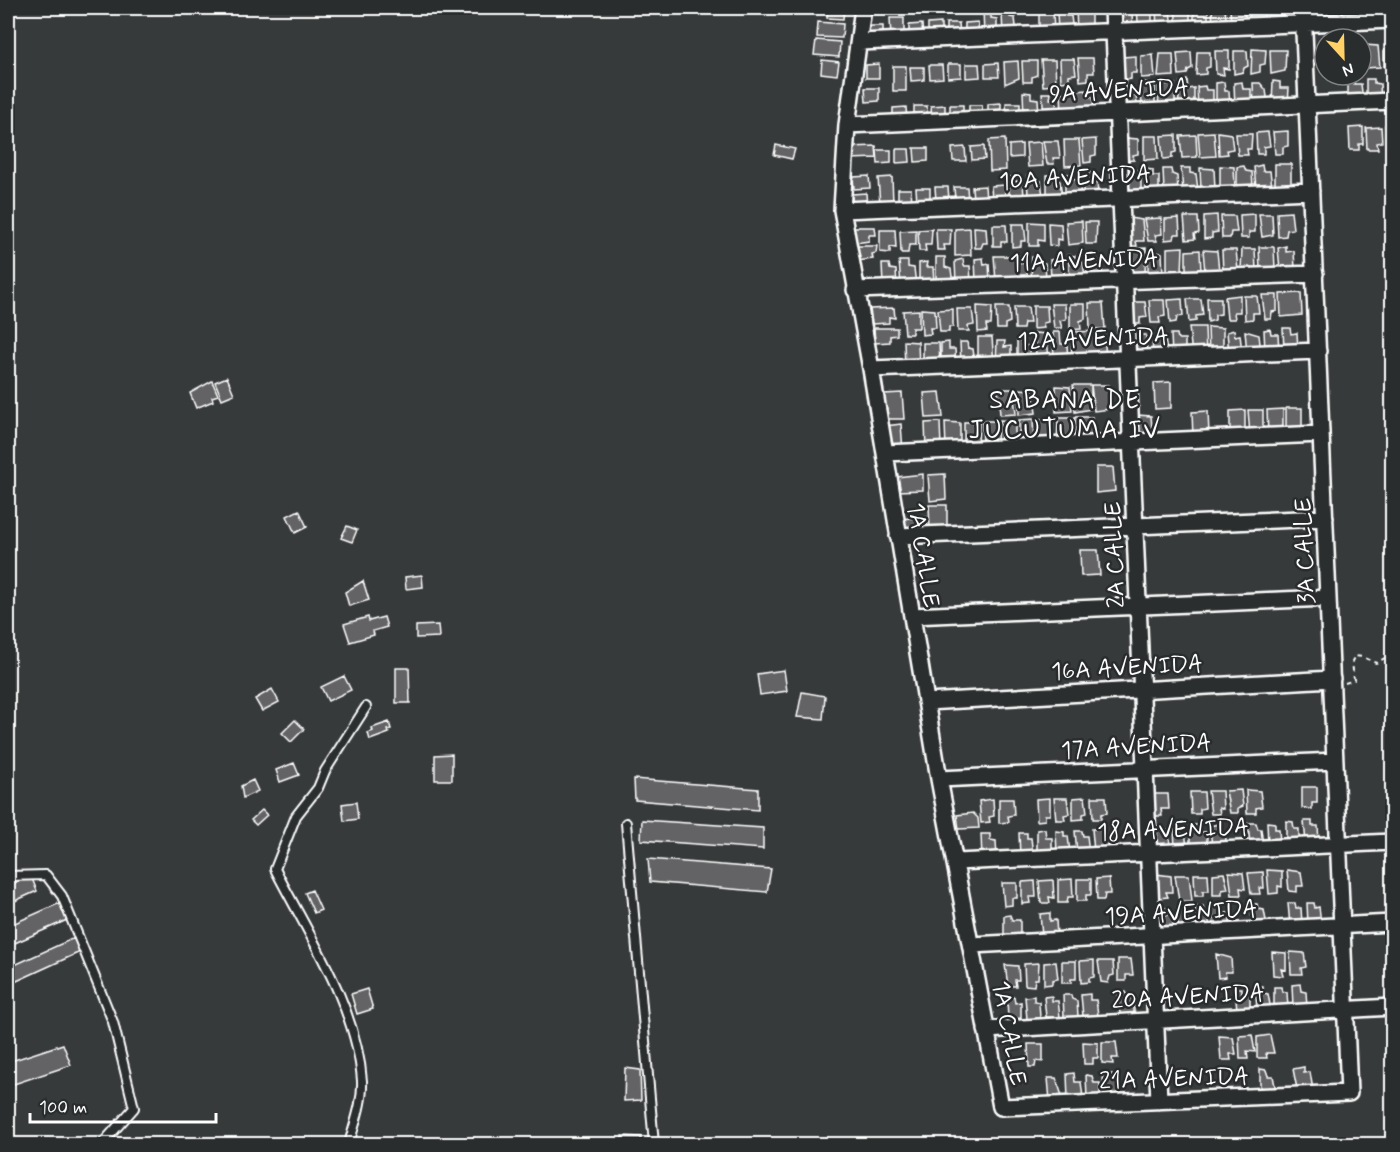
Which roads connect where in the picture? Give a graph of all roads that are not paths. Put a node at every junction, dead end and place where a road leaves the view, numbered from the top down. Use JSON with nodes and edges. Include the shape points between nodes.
{"nodes":[{"id":1,"x":863,"y":8,"type":"edge"},
{"id":2,"x":1113,"y":8,"type":"edge"},
{"id":3,"x":1303,"y":8,"type":"edge"},
{"id":4,"x":1392,"y":20,"type":"edge"},
{"id":5,"x":1304,"y":24,"type":"junction"},
{"id":6,"x":1114,"y":32,"type":"junction"},
{"id":7,"x":859,"y":42,"type":"junction"},
{"id":8,"x":1392,"y":101,"type":"edge"},
{"id":9,"x":1307,"y":104,"type":"junction"},
{"id":10,"x":1118,"y":113,"type":"junction"},
{"id":11,"x":847,"y":125,"type":"junction"},
{"id":12,"x":1311,"y":191,"type":"junction"},
{"id":13,"x":1121,"y":197,"type":"junction"},
{"id":14,"x":842,"y":210,"type":"junction"},
{"id":15,"x":1315,"y":274,"type":"junction"},
{"id":16,"x":1125,"y":281,"type":"junction"},
{"id":17,"x":855,"y":290,"type":"junction"},
{"id":18,"x":1318,"y":351,"type":"junction"},
{"id":19,"x":1128,"y":359,"type":"junction"},
{"id":20,"x":871,"y":369,"type":"junction"},
{"id":21,"x":1321,"y":434,"type":"junction"},
{"id":22,"x":1131,"y":443,"type":"junction"},
{"id":23,"x":885,"y":453,"type":"junction"},
{"id":24,"x":1325,"y":518,"type":"junction"},
{"id":25,"x":1135,"y":527,"type":"junction"},
{"id":26,"x":898,"y":536,"type":"junction"},
{"id":27,"x":1328,"y":598,"type":"junction"},
{"id":28,"x":1138,"y":606,"type":"junction"},
{"id":29,"x":912,"y":616,"type":"junction"},
{"id":30,"x":1332,"y":679,"type":"junction"},
{"id":31,"x":1142,"y":689,"type":"junction"},
{"id":32,"x":926,"y":702,"type":"junction"},
{"id":33,"x":366,"y":707,"type":"dead end"},
{"id":34,"x":1335,"y":761,"type":"junction"},
{"id":35,"x":1145,"y":768,"type":"junction"},
{"id":36,"x":939,"y":779,"type":"junction"},
{"id":37,"x":626,"y":823,"type":"dead end"},
{"id":38,"x":1392,"y":842,"type":"edge"},
{"id":39,"x":1338,"y":845,"type":"junction"},
{"id":40,"x":1148,"y":852,"type":"junction"},
{"id":41,"x":956,"y":861,"type":"junction"},
{"id":42,"x":8,"y":876,"type":"edge"},
{"id":43,"x":1392,"y":923,"type":"edge"},
{"id":44,"x":1342,"y":927,"type":"junction"},
{"id":45,"x":1152,"y":936,"type":"junction"},
{"id":46,"x":971,"y":945,"type":"junction"},
{"id":47,"x":1392,"y":1007,"type":"edge"},
{"id":48,"x":1345,"y":1010,"type":"junction"},
{"id":49,"x":1155,"y":1020,"type":"junction"},
{"id":50,"x":986,"y":1030,"type":"junction"},
{"id":51,"x":1349,"y":1093,"type":"joint"},
{"id":52,"x":1159,"y":1101,"type":"junction"},
{"id":53,"x":1001,"y":1107,"type":"joint"},
{"id":54,"x":102,"y":1144,"type":"edge"},
{"id":55,"x":349,"y":1144,"type":"edge"},
{"id":56,"x":654,"y":1144,"type":"edge"}],
"edges":[{"from":1,"to":7,"type":"street","name":"1A CALLE"},
{"from":2,"to":6,"type":"street","name":"2A CALLE"},
{"from":3,"to":5,"type":"street","name":"3A CALLE"},
{"from":4,"to":5,"type":"street"},
{"from":5,"to":6,"type":"street"},
{"from":5,"to":9,"type":"street","name":"3A CALLE"},
{"from":6,"to":7,"type":"street"},
{"from":6,"to":10,"type":"street","name":"2A CALLE"},
{"from":7,"to":11,"type":"street","name":"1A CALLE"},
{"from":8,"to":9,"type":"street","name":"9A AVENIDA"},
{"from":9,"to":10,"type":"street","name":"9A AVENIDA"},
{"from":9,"to":12,"type":"street","name":"3A CALLE"},
{"from":10,"to":11,"type":"street","name":"9A AVENIDA"},
{"from":10,"to":13,"type":"street","name":"2A CALLE"},
{"from":11,"to":14,"type":"street","name":"1A CALLE"},
{"from":12,"to":13,"type":"street","name":"10A AVENIDA"},
{"from":12,"to":15,"type":"street","name":"3A CALLE"},
{"from":13,"to":14,"type":"street","name":"10A AVENIDA"},
{"from":13,"to":16,"type":"street","name":"2A CALLE"},
{"from":14,"to":17,"type":"street","name":"1A CALLE"},
{"from":15,"to":16,"type":"street","name":"11A AVENIDA"},
{"from":15,"to":18,"type":"street","name":"3A CALLE"},
{"from":16,"to":17,"type":"street","name":"11A AVENIDA"},
{"from":16,"to":19,"type":"street","name":"2A CALLE"},
{"from":17,"to":20,"type":"street","name":"1A CALLE"},
{"from":18,"to":19,"type":"street","name":"12A AVENIDA"},
{"from":18,"to":21,"type":"street","name":"3A CALLE"},
{"from":19,"to":20,"type":"street","name":"12A AVENIDA"},
{"from":19,"to":22,"type":"street","name":"2A CALLE"},
{"from":20,"to":23,"type":"street","name":"1A CALLE"},
{"from":21,"to":22,"type":"street"},
{"from":21,"to":24,"type":"street","name":"3A CALLE"},
{"from":22,"to":23,"type":"street"},
{"from":22,"to":25,"type":"street","name":"2A CALLE"},
{"from":23,"to":26,"type":"street","name":"1A CALLE"},
{"from":24,"to":25,"type":"street"},
{"from":24,"to":27,"type":"street","name":"3A CALLE"},
{"from":25,"to":26,"type":"street"},
{"from":25,"to":28,"type":"street","name":"2A CALLE"},
{"from":26,"to":29,"type":"street","name":"1A CALLE"},
{"from":27,"to":28,"type":"street"},
{"from":27,"to":30,"type":"street","name":"3A CALLE"},
{"from":28,"to":29,"type":"street"},
{"from":28,"to":31,"type":"street","name":"2A CALLE"},
{"from":29,"to":32,"type":"street","name":"1A CALLE"},
{"from":30,"to":31,"type":"street","name":"16A AVENIDA"},
{"from":30,"to":34,"type":"street","name":"3A CALLE"},
{"from":31,"to":32,"type":"street","name":"16A AVENIDA"},
{"from":31,"to":35,"type":"street","name":"2A CALLE"},
{"from":32,"to":36,"type":"street","name":"1A CALLE"},
{"from":33,"to":55,"type":"lane","via":[[318,788],[296,816],[275,869],[319,951],[356,1041],[362,1083]]},
{"from":34,"to":35,"type":"street","name":"17A AVENIDA"},
{"from":34,"to":39,"type":"street","name":"3A CALLE"},
{"from":35,"to":36,"type":"street","name":"17A AVENIDA"},
{"from":35,"to":40,"type":"street","name":"2A CALLE"},
{"from":36,"to":41,"type":"street","name":"1A CALLE"},
{"from":37,"to":56,"type":"lane"},
{"from":38,"to":39,"type":"street","name":"18A AVENIDA"},
{"from":39,"to":40,"type":"street","name":"18A AVENIDA"},
{"from":39,"to":44,"type":"street","name":"3A CALLE"},
{"from":40,"to":41,"type":"street","name":"18A AVENIDA"},
{"from":40,"to":45,"type":"street","name":"2A CALLE"},
{"from":41,"to":46,"type":"street","name":"1A CALLE"},
{"from":42,"to":54,"type":"lane","via":[[46,876],[63,897],[113,1022],[134,1108]]},
{"from":43,"to":44,"type":"street","name":"19A AVENIDA"},
{"from":44,"to":45,"type":"street","name":"19A AVENIDA"},
{"from":44,"to":48,"type":"street","name":"3A CALLE"},
{"from":45,"to":46,"type":"street","name":"19A AVENIDA"},
{"from":45,"to":49,"type":"street","name":"2A CALLE"},
{"from":46,"to":50,"type":"street","name":"1A CALLE"},
{"from":47,"to":48,"type":"street","name":"20A AVENIDA"},
{"from":48,"to":49,"type":"street","name":"20A AVENIDA"},
{"from":48,"to":51,"type":"street","name":"3A CALLE"},
{"from":49,"to":50,"type":"street","name":"20A AVENIDA"},
{"from":49,"to":52,"type":"street","name":"2A CALLE"},
{"from":50,"to":53,"type":"street","name":"1A CALLE"},
{"from":51,"to":52,"type":"street","name":"21A AVENIDA"},
{"from":52,"to":53,"type":"street","name":"21A AVENIDA"}]}
